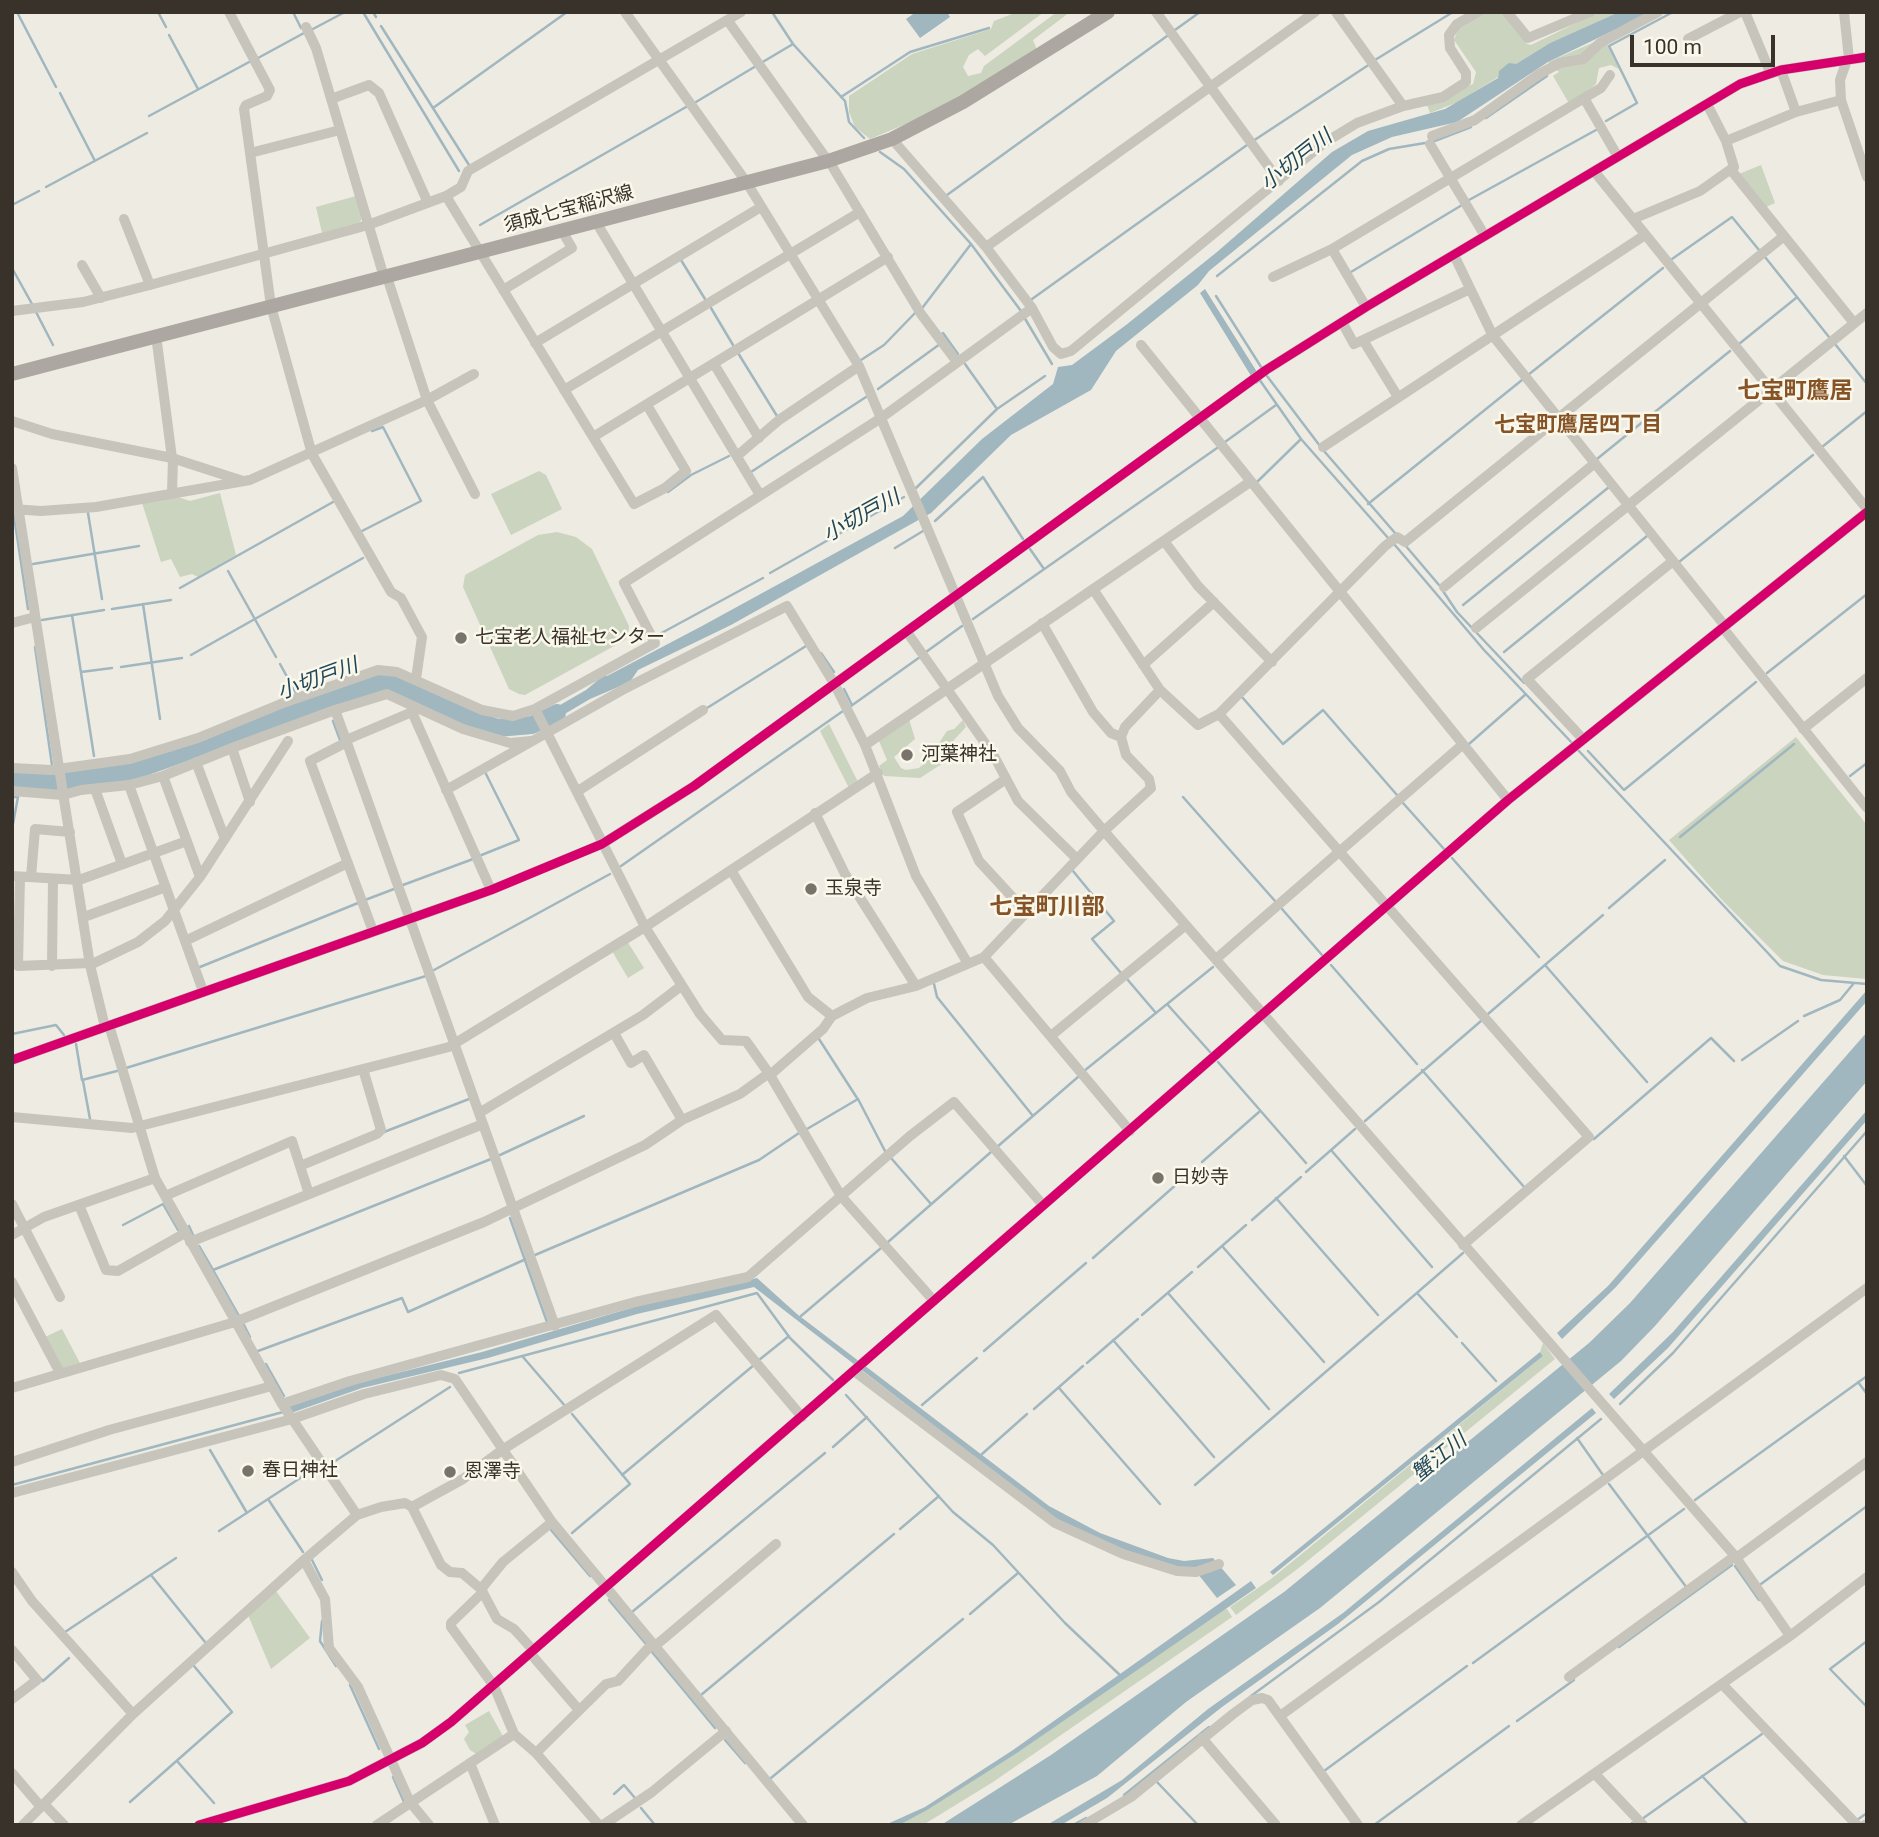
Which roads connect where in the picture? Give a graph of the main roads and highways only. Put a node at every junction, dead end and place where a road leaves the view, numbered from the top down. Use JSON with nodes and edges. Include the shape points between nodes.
{"nodes":[{"id":1,"x":1108,"y":12,"type":"edge"},
{"id":2,"x":12,"y":374,"type":"edge"}],
"edges":[{"from":1,"to":2,"type":"main road","name":"須成七宝稲沢線","via":[[963,102],[892,139],[828,161]]}]}
